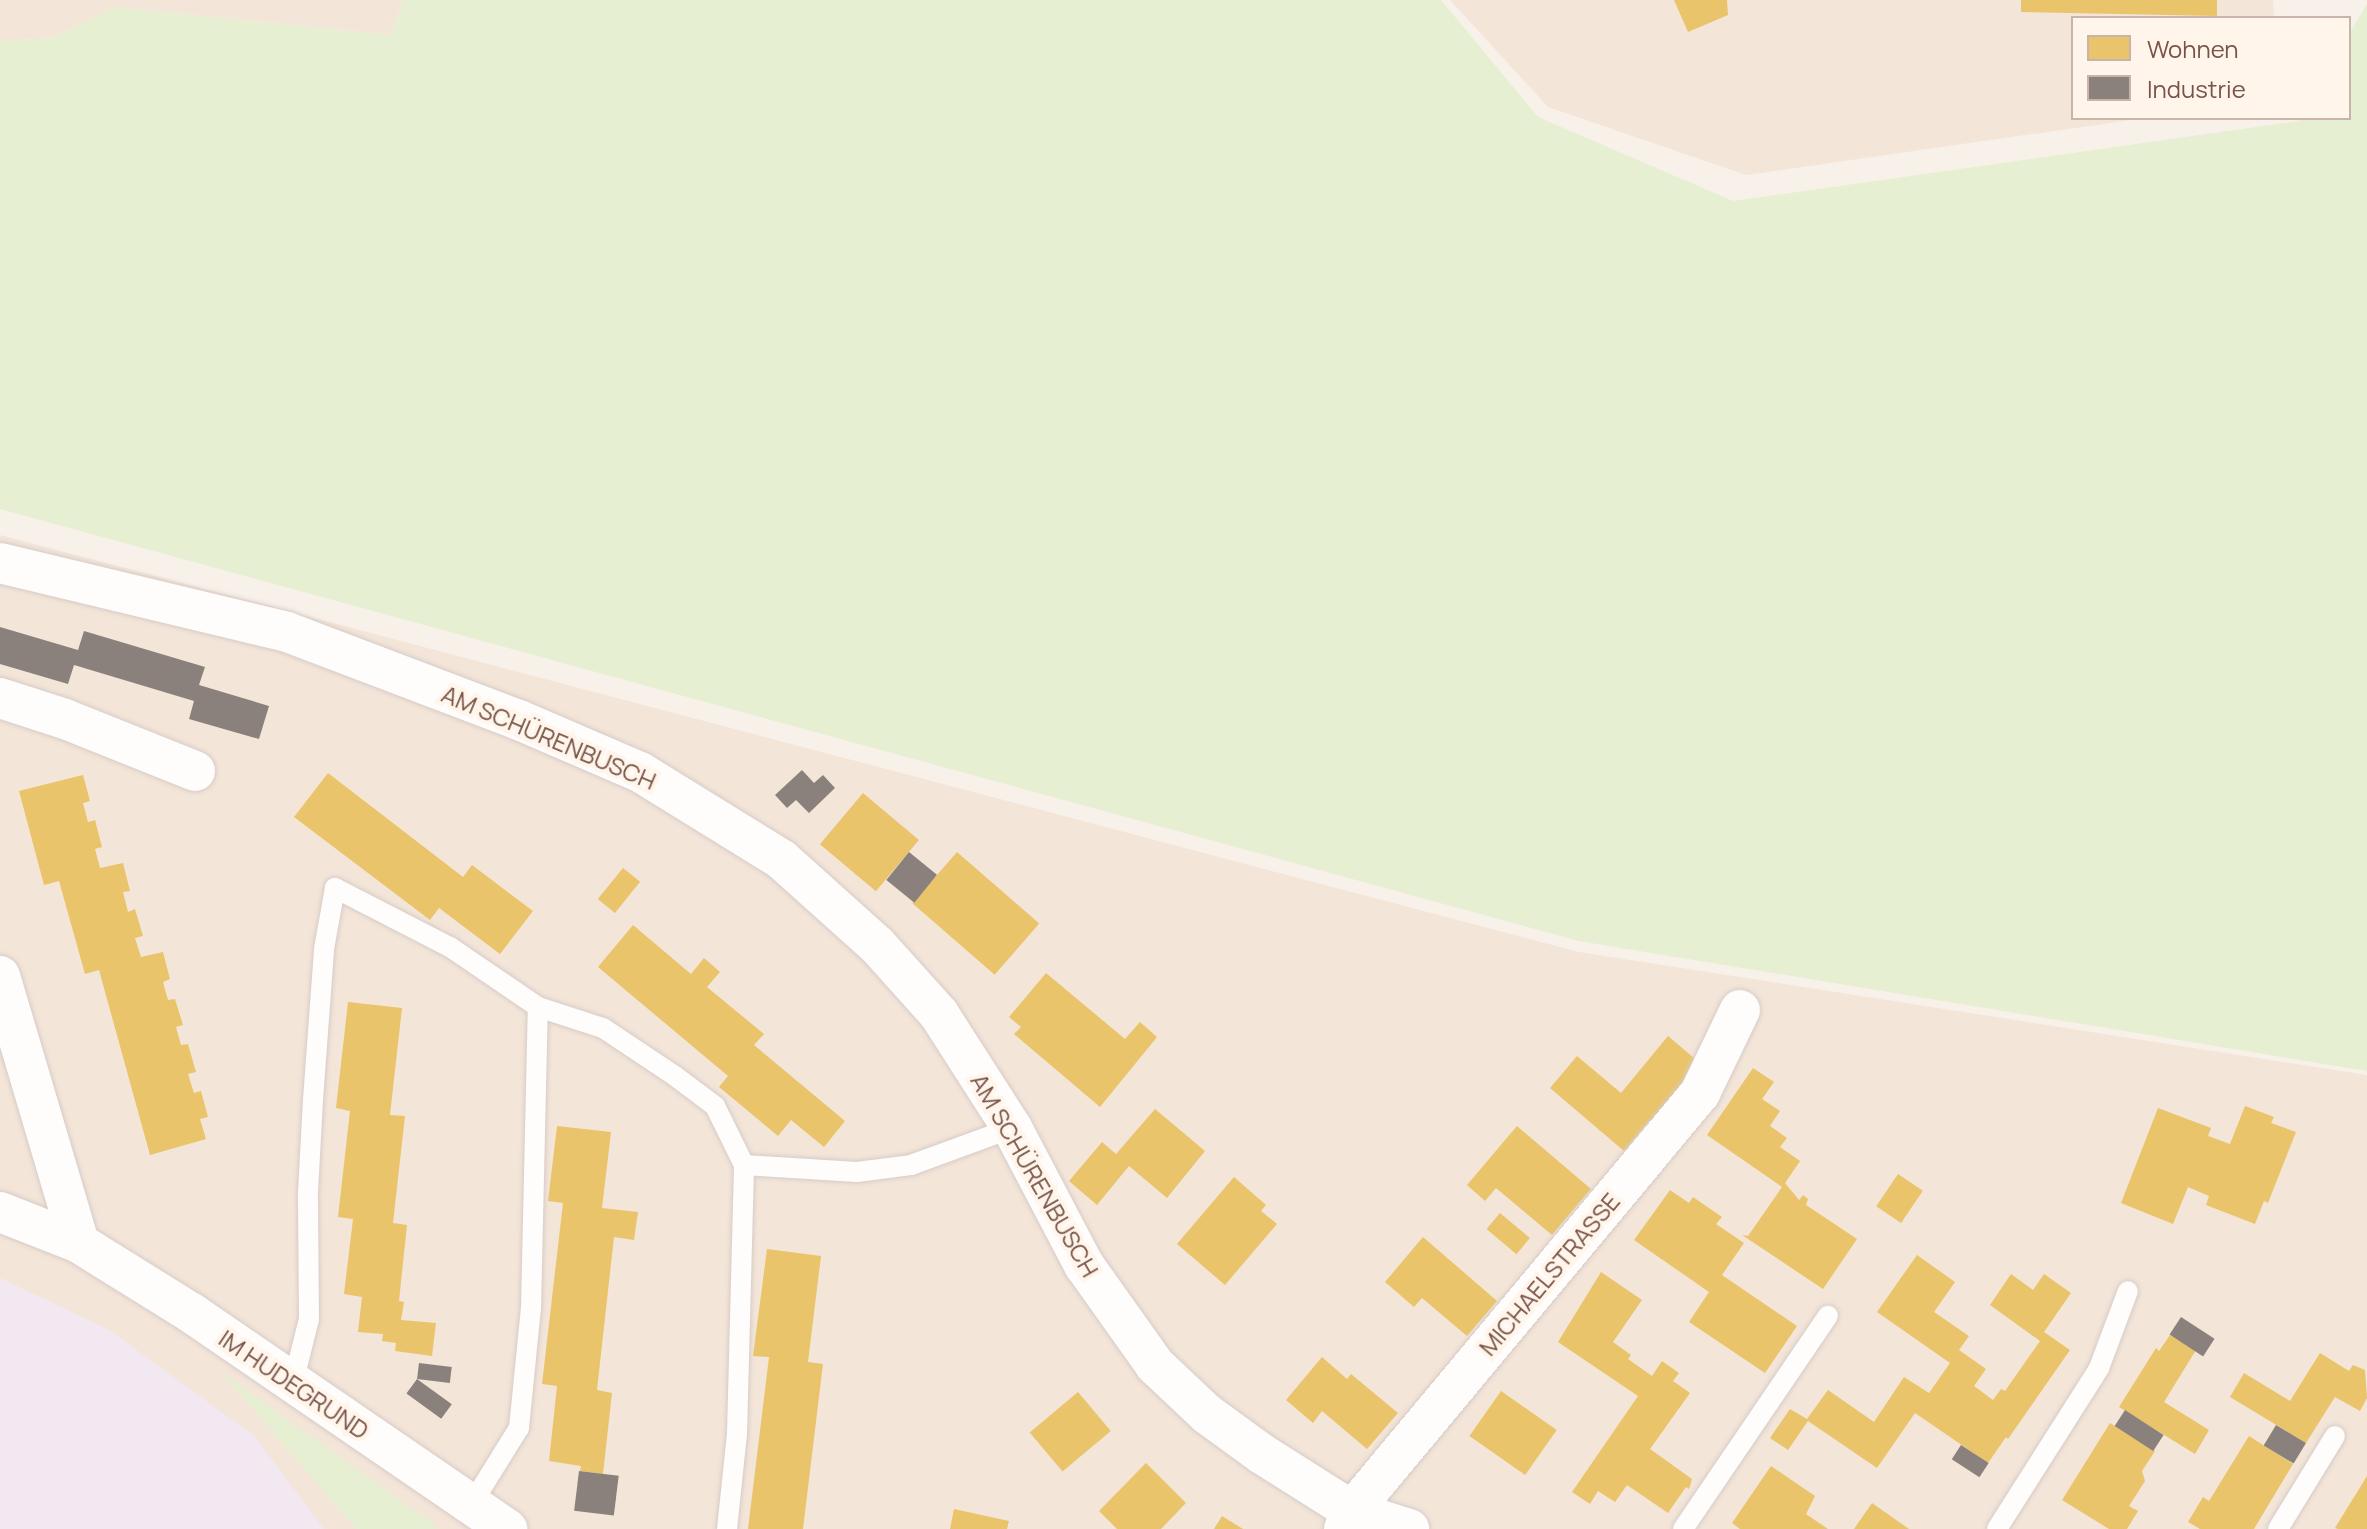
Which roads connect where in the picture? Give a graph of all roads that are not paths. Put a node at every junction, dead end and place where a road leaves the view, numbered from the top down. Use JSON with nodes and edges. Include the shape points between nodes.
{"nodes":[{"id":1,"x":0,"y":563,"type":"edge"},
{"id":2,"x":0,"y":698,"type":"edge"},
{"id":3,"x":195,"y":771,"type":"dead end"},
{"id":4,"x":0,"y":976,"type":"edge"},
{"id":5,"x":538,"y":1007,"type":"junction"},
{"id":6,"x":1740,"y":1010,"type":"dead end"},
{"id":7,"x":1012,"y":1128,"type":"junction"},
{"id":8,"x":744,"y":1165,"type":"junction"},
{"id":9,"x":0,"y":1212,"type":"edge"},
{"id":10,"x":79,"y":1243,"type":"junction"},
{"id":11,"x":2128,"y":1291,"type":"dead end"},
{"id":12,"x":1828,"y":1316,"type":"dead end"},
{"id":13,"x":293,"y":1383,"type":"junction"},
{"id":14,"x":2335,"y":1436,"type":"dead end"},
{"id":15,"x":471,"y":1505,"type":"junction"},
{"id":16,"x":1348,"y":1520,"type":"edge"},
{"id":17,"x":507,"y":1529,"type":"edge"},
{"id":18,"x":727,"y":1529,"type":"edge"},
{"id":19,"x":1409,"y":1529,"type":"edge"},
{"id":20,"x":1683,"y":1529,"type":"edge"},
{"id":21,"x":1997,"y":1529,"type":"edge"},
{"id":22,"x":2278,"y":1529,"type":"edge"}],
"edges":[{"from":1,"to":7,"type":"street","name":"AM SCHÜRENBUSCH","via":[[287,632],[640,772],[781,859],[877,945],[939,1014]]},
{"from":2,"to":3,"type":"street"},
{"from":4,"to":10,"type":"street"},
{"from":5,"to":8,"type":"lane","via":[[603,1028],[715,1106]]},
{"from":5,"to":13,"type":"lane","via":[[450,947],[335,888],[324,949],[313,1100],[309,1319]]},
{"from":5,"to":15,"type":"lane","via":[[531,1308],[519,1428]]},
{"from":6,"to":16,"type":"street","name":"MICHAELSTRASSE","via":[[1700,1093]]},
{"from":7,"to":8,"type":"lane","via":[[911,1165],[857,1172]]},
{"from":7,"to":16,"type":"street","name":"AM SCHÜRENBUSCH","via":[[1084,1265],[1155,1365],[1207,1414]]},
{"from":8,"to":18,"type":"lane","via":[[737,1434]]},
{"from":9,"to":10,"type":"street","name":"IM HUDEGRUND"},
{"from":10,"to":13,"type":"street","name":"IM HUDEGRUND"},
{"from":11,"to":21,"type":"lane","via":[[2099,1368]]},
{"from":12,"to":20,"type":"lane"},
{"from":13,"to":15,"type":"street","name":"IM HUDEGRUND"},
{"from":14,"to":22,"type":"lane"},
{"from":15,"to":17,"type":"street","name":"IM HUDEGRUND"},
{"from":16,"to":19,"type":"street","name":"AM SCHÜRENBUSCH"}]}
